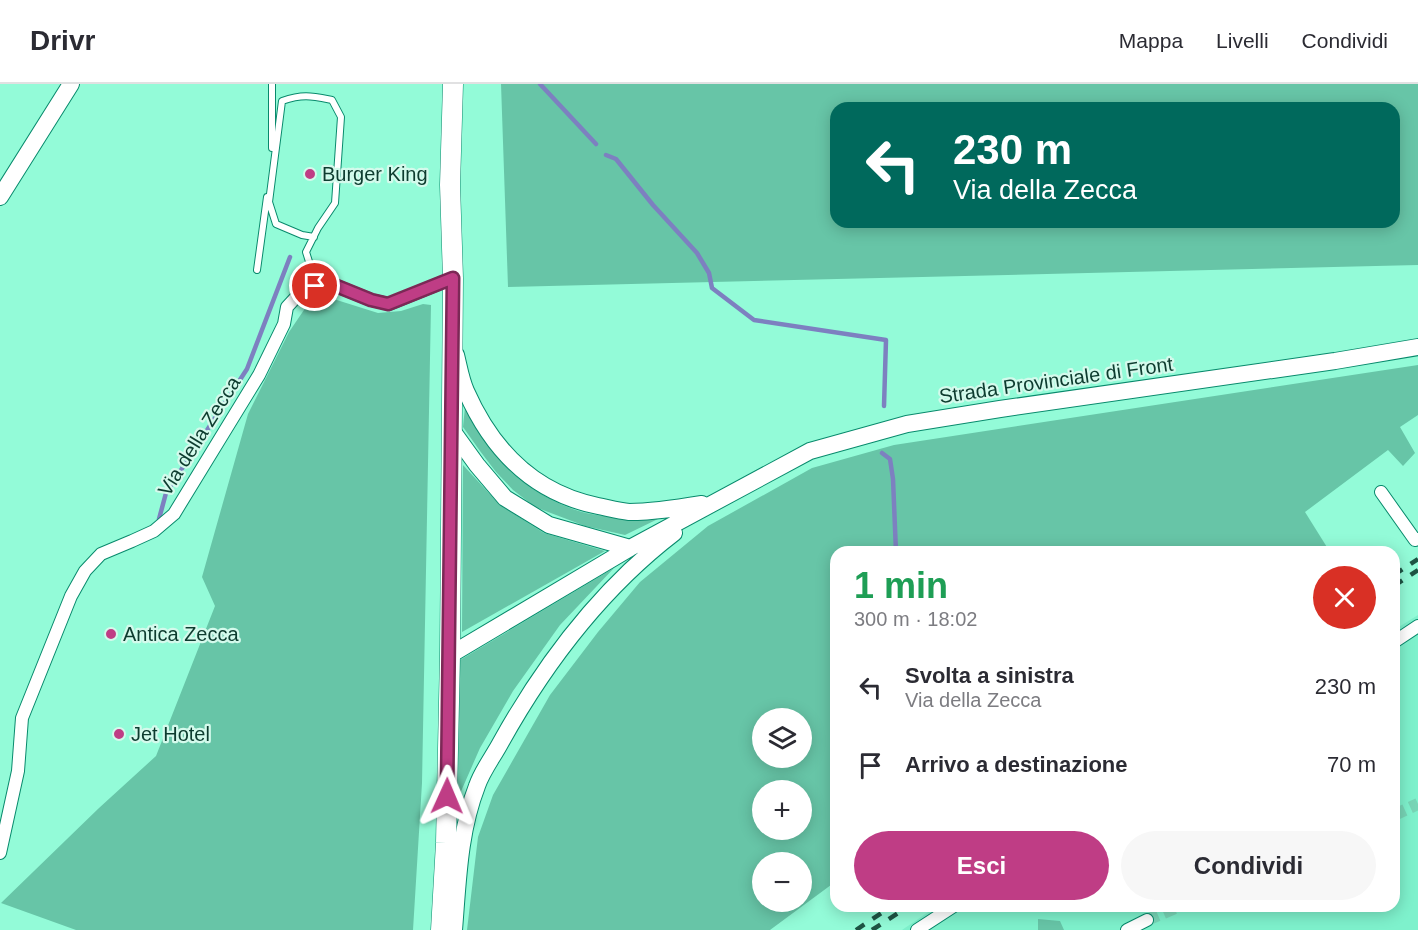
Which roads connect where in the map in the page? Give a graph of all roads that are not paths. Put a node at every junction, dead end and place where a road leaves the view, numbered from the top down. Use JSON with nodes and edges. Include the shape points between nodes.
{"nodes":[{"id":1,"x":71,"y":84,"type":"edge"},
{"id":2,"x":272,"y":84,"type":"edge"},
{"id":3,"x":453,"y":84,"type":"edge"},
{"id":4,"x":0,"y":197,"type":"edge"},
{"id":5,"x":314,"y":237,"type":"junction"},
{"id":6,"x":257,"y":270,"type":"dead end"},
{"id":7,"x":453,"y":278,"type":"junction"},
{"id":8,"x":315,"y":286,"type":"junction"},
{"id":9,"x":453,"y":343,"type":"junction"},
{"id":10,"x":1418,"y":347,"type":"edge"},
{"id":11,"x":451,"y":429,"type":"junction"},
{"id":12,"x":1381,"y":492,"type":"dead end"},
{"id":13,"x":715,"y":502,"type":"junction"},
{"id":14,"x":1418,"y":539,"type":"edge"},
{"id":15,"x":630,"y":548,"type":"junction"},
{"id":16,"x":1418,"y":626,"type":"edge"},
{"id":17,"x":1400,"y":638,"type":"edge"},
{"id":18,"x":450,"y":656,"type":"junction"},
{"id":19,"x":0,"y":853,"type":"edge"},
{"id":20,"x":945,"y":912,"type":"edge"},
{"id":21,"x":1147,"y":920,"type":"tunnel mouth"},
{"id":22,"x":441,"y":930,"type":"edge"},
{"id":23,"x":454,"y":930,"type":"edge"},
{"id":24,"x":917,"y":930,"type":"edge"},
{"id":25,"x":1127,"y":930,"type":"edge"}],
"edges":[{"from":1,"to":4,"type":"main road"},
{"from":2,"to":6,"type":"lane","via":[[272,153]]},
{"from":3,"to":7,"type":"main road"},
{"from":5,"to":5,"type":"lane","via":[[335,203],[341,117],[332,100],[298,96],[282,101],[269,202],[276,224]]},
{"from":5,"to":8,"type":"lane","via":[[306,252]]},
{"from":7,"to":8,"type":"street","via":[[388,304],[334,285]]},
{"from":7,"to":9,"type":"main road"},
{"from":8,"to":19,"type":"street","name":"Via della Zecca","via":[[299,294],[287,307],[284,324],[259,375],[174,514],[154,531],[101,554],[71,596],[22,718],[18,771]]},
{"from":9,"to":11,"type":"main road"},
{"from":9,"to":13,"type":"main road","via":[[465,389],[485,428],[513,463],[541,485],[579,502],[628,512]]},
{"from":10,"to":13,"type":"main road","name":"Strada Provinciale di Front","via":[[908,424],[810,451]]},
{"from":11,"to":15,"type":"main road","via":[[506,498],[549,525]]},
{"from":11,"to":18,"type":"main road"},
{"from":12,"to":14,"type":"street"},
{"from":13,"to":15,"type":"main road"},
{"from":13,"to":23,"type":"main road","via":[[610,589],[519,710],[477,785],[463,835]]},
{"from":15,"to":18,"type":"main road"},
{"from":16,"to":17,"type":"street"},
{"from":18,"to":22,"type":"main road"},
{"from":20,"to":24,"type":"street"},
{"from":21,"to":25,"type":"street"}]}
